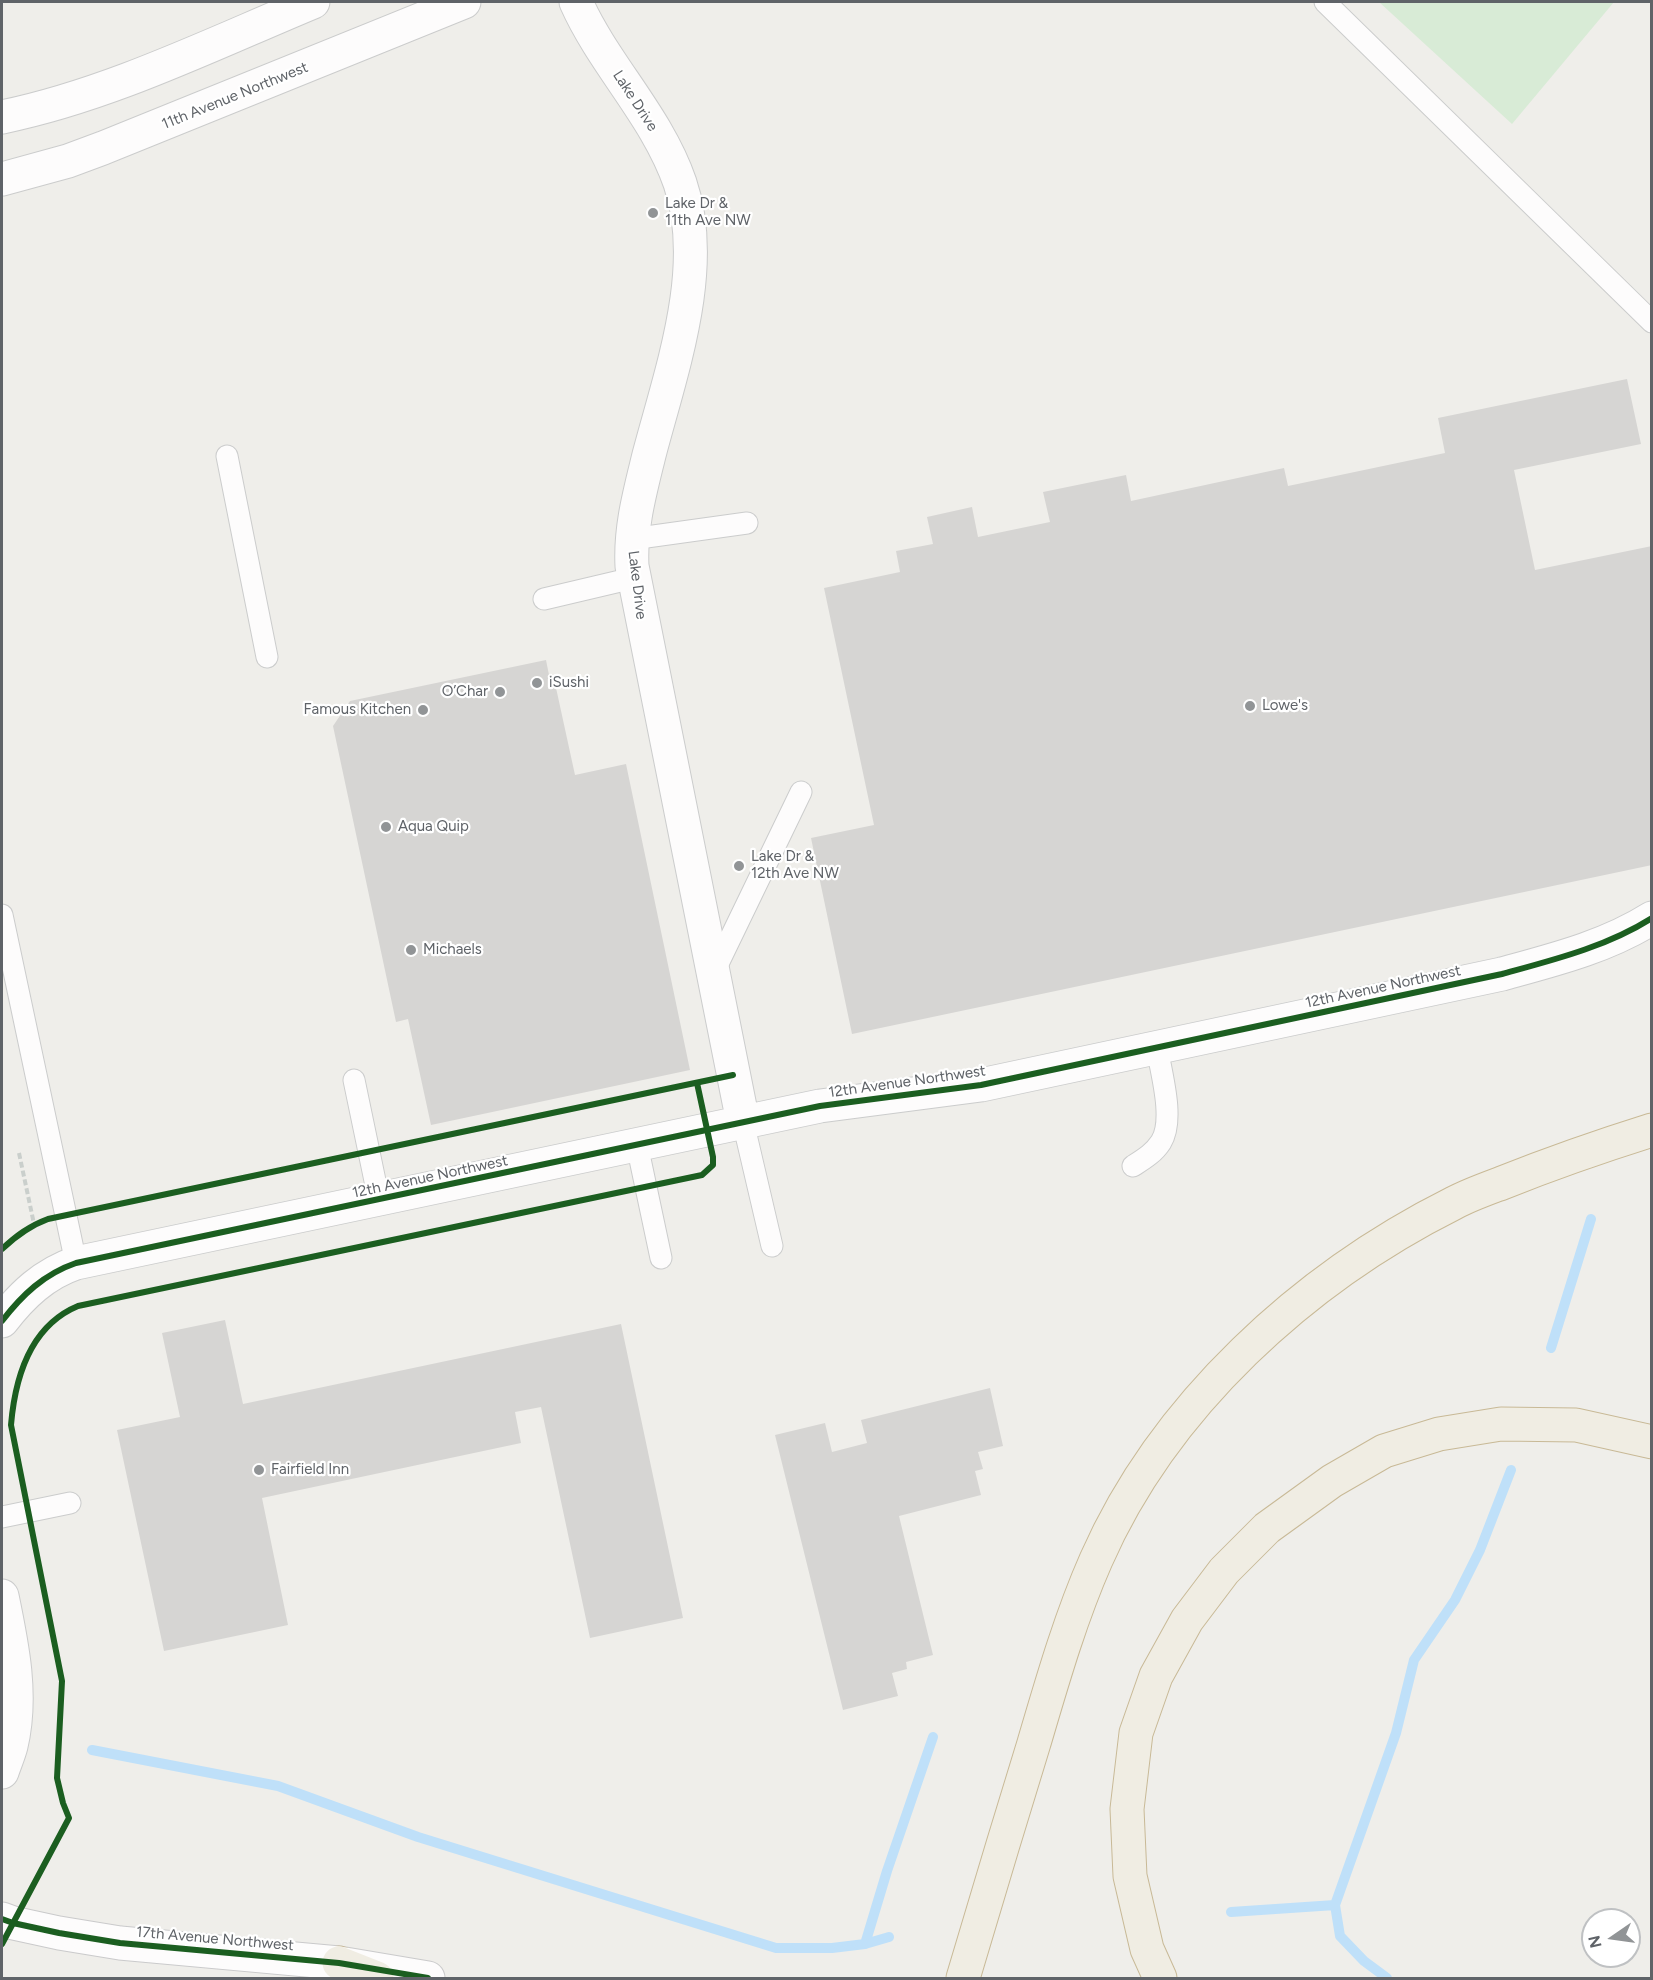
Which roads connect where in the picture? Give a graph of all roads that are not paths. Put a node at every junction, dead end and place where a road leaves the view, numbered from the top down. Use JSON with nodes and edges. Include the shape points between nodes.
{"nodes":[{"id":1,"x":313,"y":2,"type":"edge"},
{"id":2,"x":464,"y":2,"type":"edge"},
{"id":3,"x":576,"y":2,"type":"edge"},
{"id":4,"x":1325,"y":2,"type":"edge"},
{"id":5,"x":2,"y":117,"type":"edge"},
{"id":6,"x":2,"y":179,"type":"edge"},
{"id":7,"x":1652,"y":322,"type":"edge"},
{"id":8,"x":227,"y":456,"type":"dead end"},
{"id":9,"x":747,"y":522,"type":"dead end"},
{"id":10,"x":632,"y":539,"type":"junction"},
{"id":11,"x":633,"y":578,"type":"junction"},
{"id":12,"x":544,"y":599,"type":"dead end"},
{"id":13,"x":267,"y":657,"type":"dead end"},
{"id":14,"x":801,"y":792,"type":"dead end"},
{"id":15,"x":2,"y":915,"type":"edge"},
{"id":16,"x":1652,"y":918,"type":"edge"},
{"id":17,"x":713,"y":974,"type":"junction"},
{"id":18,"x":1156,"y":1048,"type":"junction"},
{"id":19,"x":354,"y":1080,"type":"dead end"},
{"id":20,"x":743,"y":1122,"type":"junction"},
{"id":21,"x":1652,"y":1130,"type":"edge"},
{"id":22,"x":637,"y":1145,"type":"junction"},
{"id":23,"x":1133,"y":1166,"type":"dead end"},
{"id":24,"x":379,"y":1200,"type":"junction"},
{"id":25,"x":772,"y":1246,"type":"dead end"},
{"id":26,"x":661,"y":1258,"type":"dead end"},
{"id":27,"x":76,"y":1263,"type":"junction"},
{"id":28,"x":2,"y":1321,"type":"edge"},
{"id":29,"x":1652,"y":1442,"type":"edge"},
{"id":30,"x":70,"y":1503,"type":"dead end"},
{"id":31,"x":2,"y":1517,"type":"edge"},
{"id":32,"x":2,"y":1596,"type":"edge"},
{"id":33,"x":2,"y":1772,"type":"edge"},
{"id":34,"x":2,"y":1919,"type":"edge"},
{"id":35,"x":339,"y":1963,"type":"junction"},
{"id":36,"x":377,"y":1978,"type":"edge"},
{"id":37,"x":428,"y":1978,"type":"edge"},
{"id":38,"x":963,"y":1978,"type":"edge"},
{"id":39,"x":1160,"y":1978,"type":"edge"}],
"edges":[{"from":1,"to":5,"type":"street","via":[[124,80],[53,105]]},
{"from":2,"to":6,"type":"street","name":"11th Avenue Northwest","via":[[103,148]]},
{"from":3,"to":10,"type":"street","name":"Lake Drive","via":[[665,148],[688,212],[691,250],[677,351],[634,512]]},
{"from":4,"to":7,"type":"lane"},
{"from":8,"to":13,"type":"lane"},
{"from":9,"to":10,"type":"lane"},
{"from":10,"to":11,"type":"street","name":"Lake Drive"},
{"from":11,"to":12,"type":"lane"},
{"from":11,"to":17,"type":"street","name":"Lake Drive"},
{"from":14,"to":17,"type":"lane"},
{"from":15,"to":27,"type":"lane"},
{"from":16,"to":18,"type":"street","name":"12th Avenue Northwest","via":[[1574,954],[1502,974]]},
{"from":17,"to":20,"type":"street","name":"Lake Drive"},
{"from":18,"to":20,"type":"street","name":"12th Avenue Northwest","via":[[981,1085],[820,1106]]},
{"from":18,"to":23,"type":"lane","via":[[1167,1119],[1163,1140],[1150,1156]]},
{"from":19,"to":24,"type":"lane"},
{"from":20,"to":22,"type":"street","name":"12th Avenue Northwest"},
{"from":20,"to":25,"type":"lane"},
{"from":21,"to":38,"type":"highway","via":[[1547,1165],[1456,1202],[1380,1242],[1298,1303],[1227,1367],[1161,1448],[1123,1505],[1096,1560],[1051,1685]]},
{"from":22,"to":24,"type":"street","name":"12th Avenue Northwest"},
{"from":22,"to":26,"type":"lane"},
{"from":24,"to":27,"type":"street","name":"12th Avenue Northwest"},
{"from":27,"to":28,"type":"street","name":"12th Avenue Northwest","via":[[48,1275],[26,1292]]},
{"from":29,"to":39,"type":"highway","via":[[1576,1425],[1501,1424],[1438,1434],[1384,1451],[1332,1481],[1267,1528],[1224,1571],[1187,1620],[1156,1676],[1136,1733],[1127,1809],[1130,1876],[1147,1949]]},
{"from":30,"to":31,"type":"lane"},
{"from":32,"to":33,"type":"street","via":[[15,1674],[16,1708],[11,1746]]},
{"from":34,"to":35,"type":"street","name":"17th Avenue Northwest","via":[[120,1943]]},
{"from":35,"to":36,"type":"highway"},
{"from":35,"to":37,"type":"street","name":"17th Avenue Northwest"}]}
